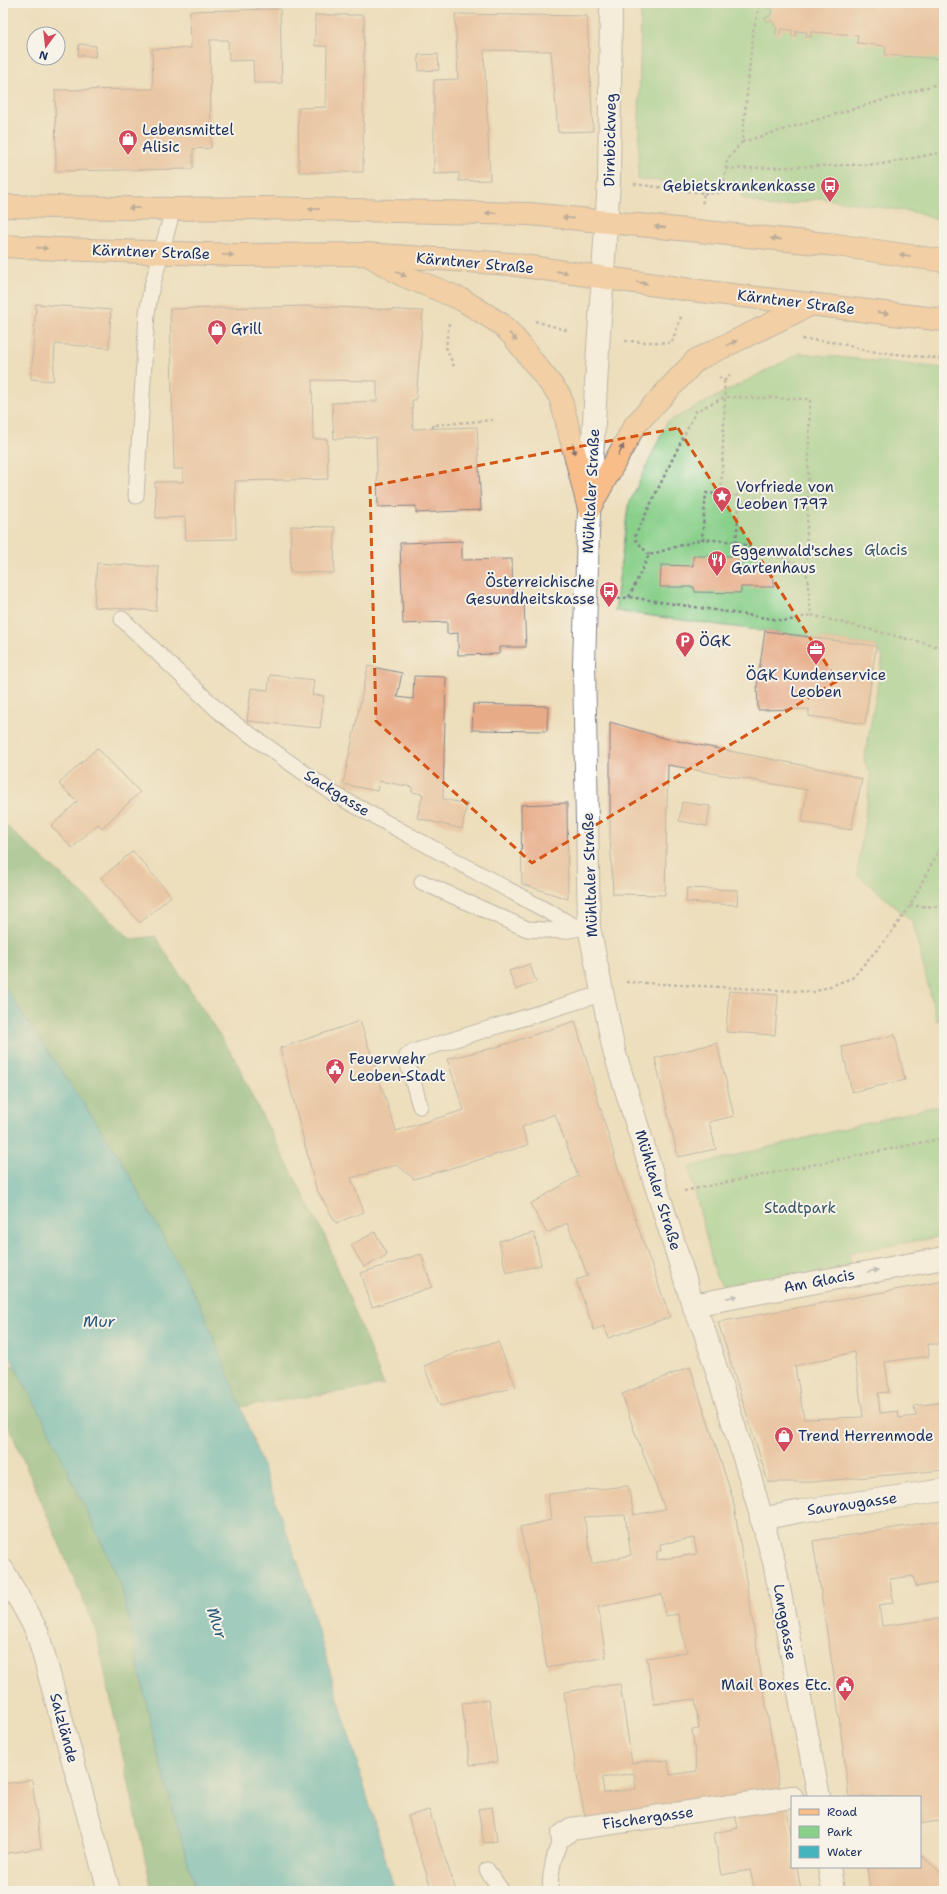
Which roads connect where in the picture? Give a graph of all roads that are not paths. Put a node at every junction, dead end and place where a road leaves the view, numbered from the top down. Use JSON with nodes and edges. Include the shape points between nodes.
{"nodes":[{"id":1,"x":611,"y":3,"type":"edge"},
{"id":2,"x":3,"y":206,"type":"edge"},
{"id":3,"x":173,"y":209,"type":"junction"},
{"id":4,"x":607,"y":222,"type":"junction"},
{"id":5,"x":3,"y":246,"type":"edge"},
{"id":6,"x":162,"y":252,"type":"junction"},
{"id":7,"x":367,"y":254,"type":"junction"},
{"id":8,"x":944,"y":261,"type":"edge"},
{"id":9,"x":603,"y":278,"type":"junction"},
{"id":10,"x":812,"y":304,"type":"junction"},
{"id":11,"x":944,"y":320,"type":"edge"},
{"id":12,"x":136,"y":496,"type":"dead end"},
{"id":13,"x":590,"y":509,"type":"junction"},
{"id":14,"x":122,"y":618,"type":"dead end"},
{"id":15,"x":422,"y":882,"type":"dead end"},
{"id":16,"x":584,"y":928,"type":"junction"},
{"id":17,"x":600,"y":987,"type":"junction"},
{"id":18,"x":420,"y":1106,"type":"dead end"},
{"id":19,"x":944,"y":1258,"type":"edge"},
{"id":20,"x":694,"y":1305,"type":"junction"},
{"id":21,"x":944,"y":1490,"type":"edge"},
{"id":22,"x":761,"y":1520,"type":"junction"},
{"id":23,"x":3,"y":1570,"type":"edge"},
{"id":24,"x":818,"y":1795,"type":"edge"},
{"id":25,"x":805,"y":1796,"type":"edge"},
{"id":26,"x":791,"y":1797,"type":"edge"},
{"id":27,"x":562,"y":1836,"type":"joint"},
{"id":28,"x":829,"y":1868,"type":"edge"},
{"id":29,"x":487,"y":1870,"type":"dead end"},
{"id":30,"x":109,"y":1891,"type":"edge"},
{"id":31,"x":502,"y":1891,"type":"edge"},
{"id":32,"x":550,"y":1891,"type":"edge"},
{"id":33,"x":833,"y":1891,"type":"edge"}],
"edges":[{"from":1,"to":4,"type":"street","name":"Dirnböckweg"},
{"from":3,"to":2,"type":"main road","one_way":true},
{"from":4,"to":3,"type":"main road","one_way":true,"via":[[530,214],[265,208]]},
{"from":3,"to":6,"type":"lane"},
{"from":8,"to":4,"type":"main road","one_way":true,"via":[[836,245]]},
{"from":4,"to":9,"type":"street","name":"Dirnböckweg"},
{"from":5,"to":6,"type":"main road","name":"Kärntner Straße","one_way":true},
{"from":6,"to":7,"type":"main road","name":"Kärntner Straße","one_way":true,"via":[[237,255]]},
{"from":6,"to":12,"type":"lane","via":[[147,313]]},
{"from":7,"to":9,"type":"main road","name":"Kärntner Straße","one_way":true,"via":[[510,264]]},
{"from":7,"to":13,"type":"main road","one_way":true,"via":[[402,275],[461,299],[501,324],[513,336],[560,396]]},
{"from":9,"to":10,"type":"main road","name":"Kärntner Straße","one_way":true},
{"from":9,"to":13,"type":"street","name":"Mühltaler Straße"},
{"from":10,"to":11,"type":"main road","name":"Kärntner Straße","one_way":true},
{"from":13,"to":10,"type":"main road","one_way":true,"via":[[635,425],[696,360]]},
{"from":13,"to":16,"type":"street","name":"Mühltaler Straße","via":[[584,664]]},
{"from":14,"to":16,"type":"lane","name":"Sackgasse","via":[[224,716],[334,794]]},
{"from":15,"to":16,"type":"lane","via":[[527,929]]},
{"from":16,"to":17,"type":"street","name":"Mühltaler Straße"},
{"from":17,"to":18,"type":"lane","via":[[413,1052],[407,1056],[407,1061]]},
{"from":17,"to":20,"type":"street","name":"Mühltaler Straße","via":[[614,1051]]},
{"from":20,"to":19,"type":"street","name":"Am Glacis","one_way":true},
{"from":20,"to":22,"type":"street","name":"Mühltaler Straße","via":[[746,1462]]},
{"from":21,"to":22,"type":"street","name":"Sauraugasse","via":[[801,1511]]},
{"from":22,"to":24,"type":"street","name":"Langgasse","via":[[774,1562]]},
{"from":23,"to":30,"type":"street","name":"Salzlände","via":[[37,1631]]},
{"from":24,"to":25,"type":"street","name":"Fischergasse"},
{"from":26,"to":27,"type":"street","name":"Fischergasse","via":[[571,1829]]},
{"from":27,"to":32,"type":"lane","name":"Fischergasse","via":[[555,1854]]},
{"from":28,"to":33,"type":"street"},
{"from":29,"to":31,"type":"lane"}]}
